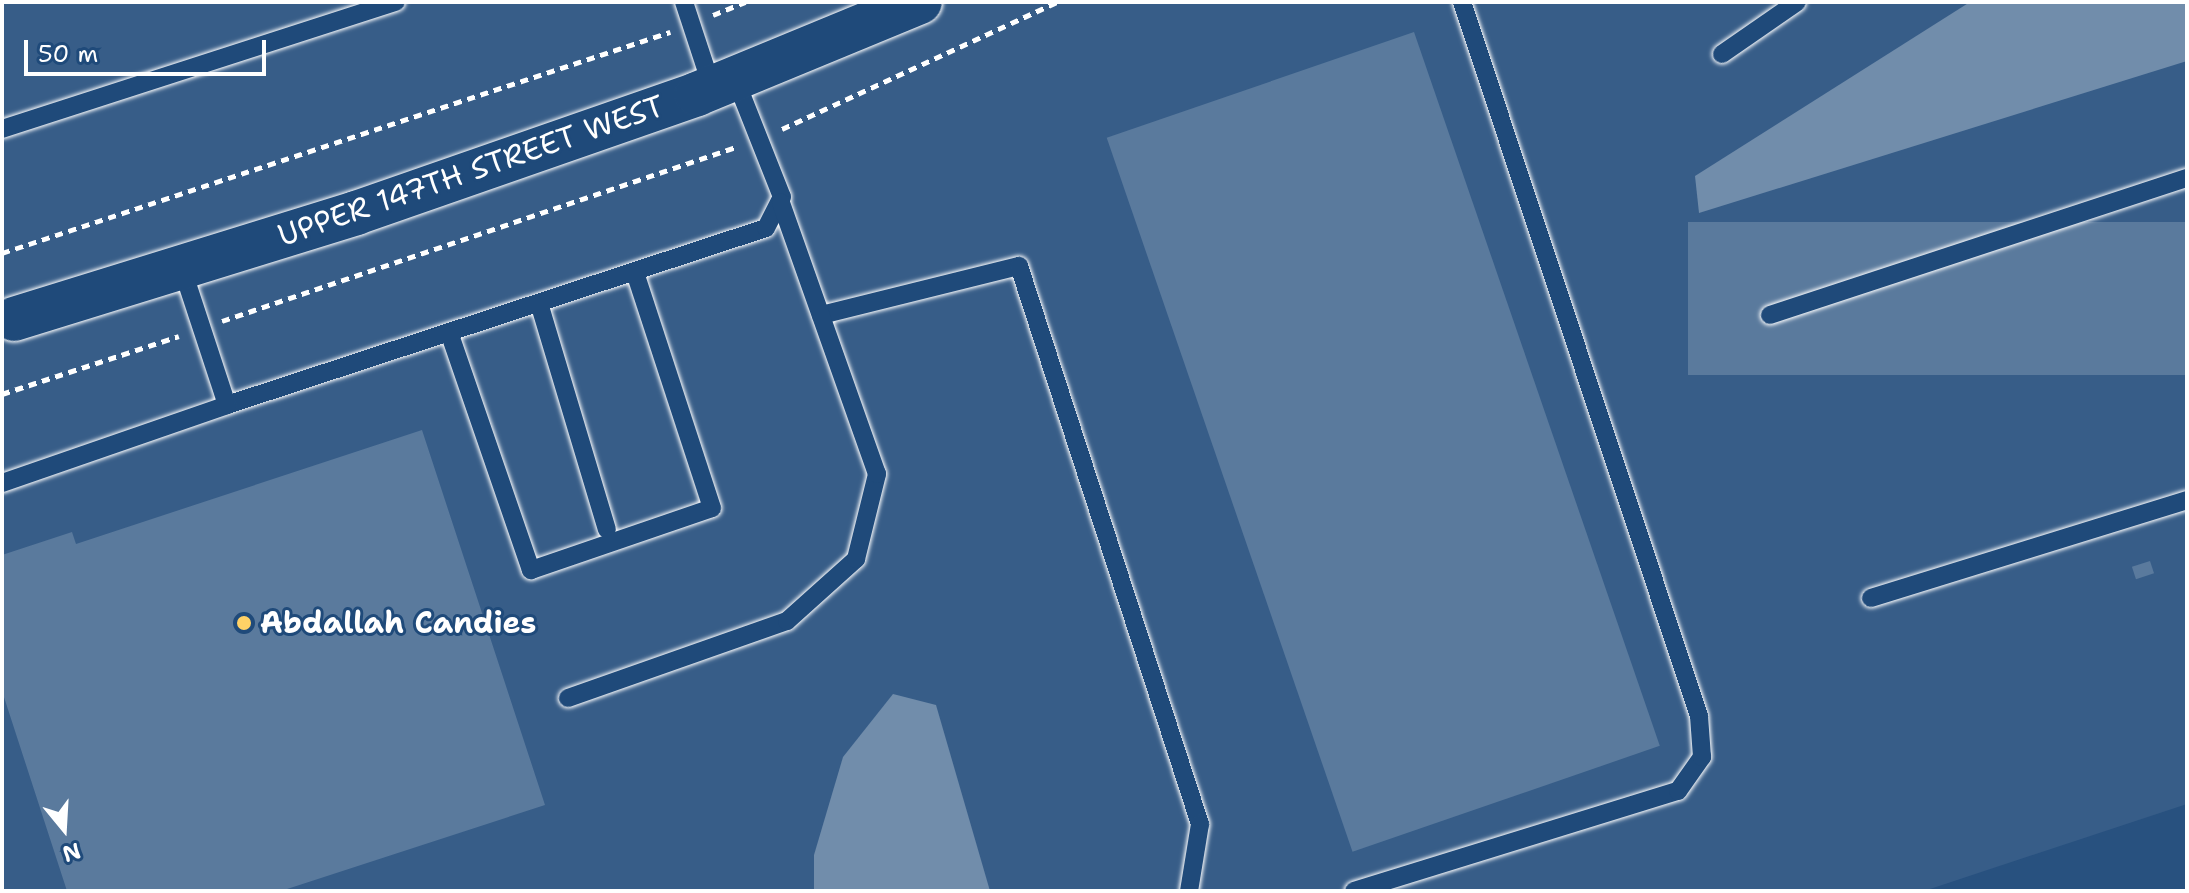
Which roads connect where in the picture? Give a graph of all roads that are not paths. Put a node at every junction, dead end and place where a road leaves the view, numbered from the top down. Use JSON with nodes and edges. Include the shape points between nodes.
{"nodes":[{"id":1,"x":396,"y":2,"type":"edge"},
{"id":2,"x":684,"y":2,"type":"edge"},
{"id":3,"x":920,"y":2,"type":"edge"},
{"id":4,"x":1462,"y":2,"type":"edge"},
{"id":5,"x":1797,"y":2,"type":"edge"},
{"id":6,"x":1722,"y":54,"type":"dead end"},
{"id":7,"x":723,"y":83,"type":"junction"},
{"id":8,"x":2,"y":129,"type":"edge"},
{"id":9,"x":2187,"y":178,"type":"edge"},
{"id":10,"x":781,"y":203,"type":"junction"},
{"id":11,"x":182,"y":268,"type":"junction"},
{"id":12,"x":635,"y":272,"type":"junction"},
{"id":13,"x":539,"y":303,"type":"junction"},
{"id":14,"x":821,"y":315,"type":"junction"},
{"id":15,"x":1770,"y":315,"type":"dead end"},
{"id":16,"x":6,"y":322,"type":"edge"},
{"id":17,"x":449,"y":332,"type":"junction"},
{"id":18,"x":227,"y":405,"type":"junction"},
{"id":19,"x":2,"y":483,"type":"edge"},
{"id":20,"x":2187,"y":500,"type":"edge"},
{"id":21,"x":607,"y":529,"type":"dead end"},
{"id":22,"x":1871,"y":598,"type":"dead end"},
{"id":23,"x":568,"y":698,"type":"dead end"},
{"id":24,"x":1189,"y":891,"type":"edge"},
{"id":25,"x":1354,"y":891,"type":"edge"}],
"edges":[{"from":1,"to":8,"type":"lane"},
{"from":2,"to":7,"type":"lane"},
{"from":3,"to":7,"type":"street","name":"UPPER 147TH STREET WEST"},
{"from":4,"to":25,"type":"lane","via":[[1694,701],[1702,757],[1678,791]]},
{"from":5,"to":6,"type":"lane"},
{"from":7,"to":10,"type":"lane","via":[[758,139]]},
{"from":7,"to":11,"type":"street","name":"UPPER 147TH STREET WEST"},
{"from":9,"to":15,"type":"lane"},
{"from":10,"to":12,"type":"lane","via":[[766,228]]},
{"from":10,"to":14,"type":"lane"},
{"from":11,"to":16,"type":"street","name":"UPPER 147TH STREET WEST"},
{"from":11,"to":18,"type":"lane"},
{"from":12,"to":13,"type":"lane"},
{"from":12,"to":17,"type":"lane","via":[[712,508],[531,570]]},
{"from":13,"to":17,"type":"lane"},
{"from":13,"to":21,"type":"lane"},
{"from":14,"to":23,"type":"lane","via":[[877,474],[856,559],[787,621]]},
{"from":14,"to":24,"type":"lane","via":[[1019,266],[1200,824]]},
{"from":17,"to":18,"type":"lane"},
{"from":18,"to":19,"type":"lane"},
{"from":20,"to":22,"type":"lane"}]}
